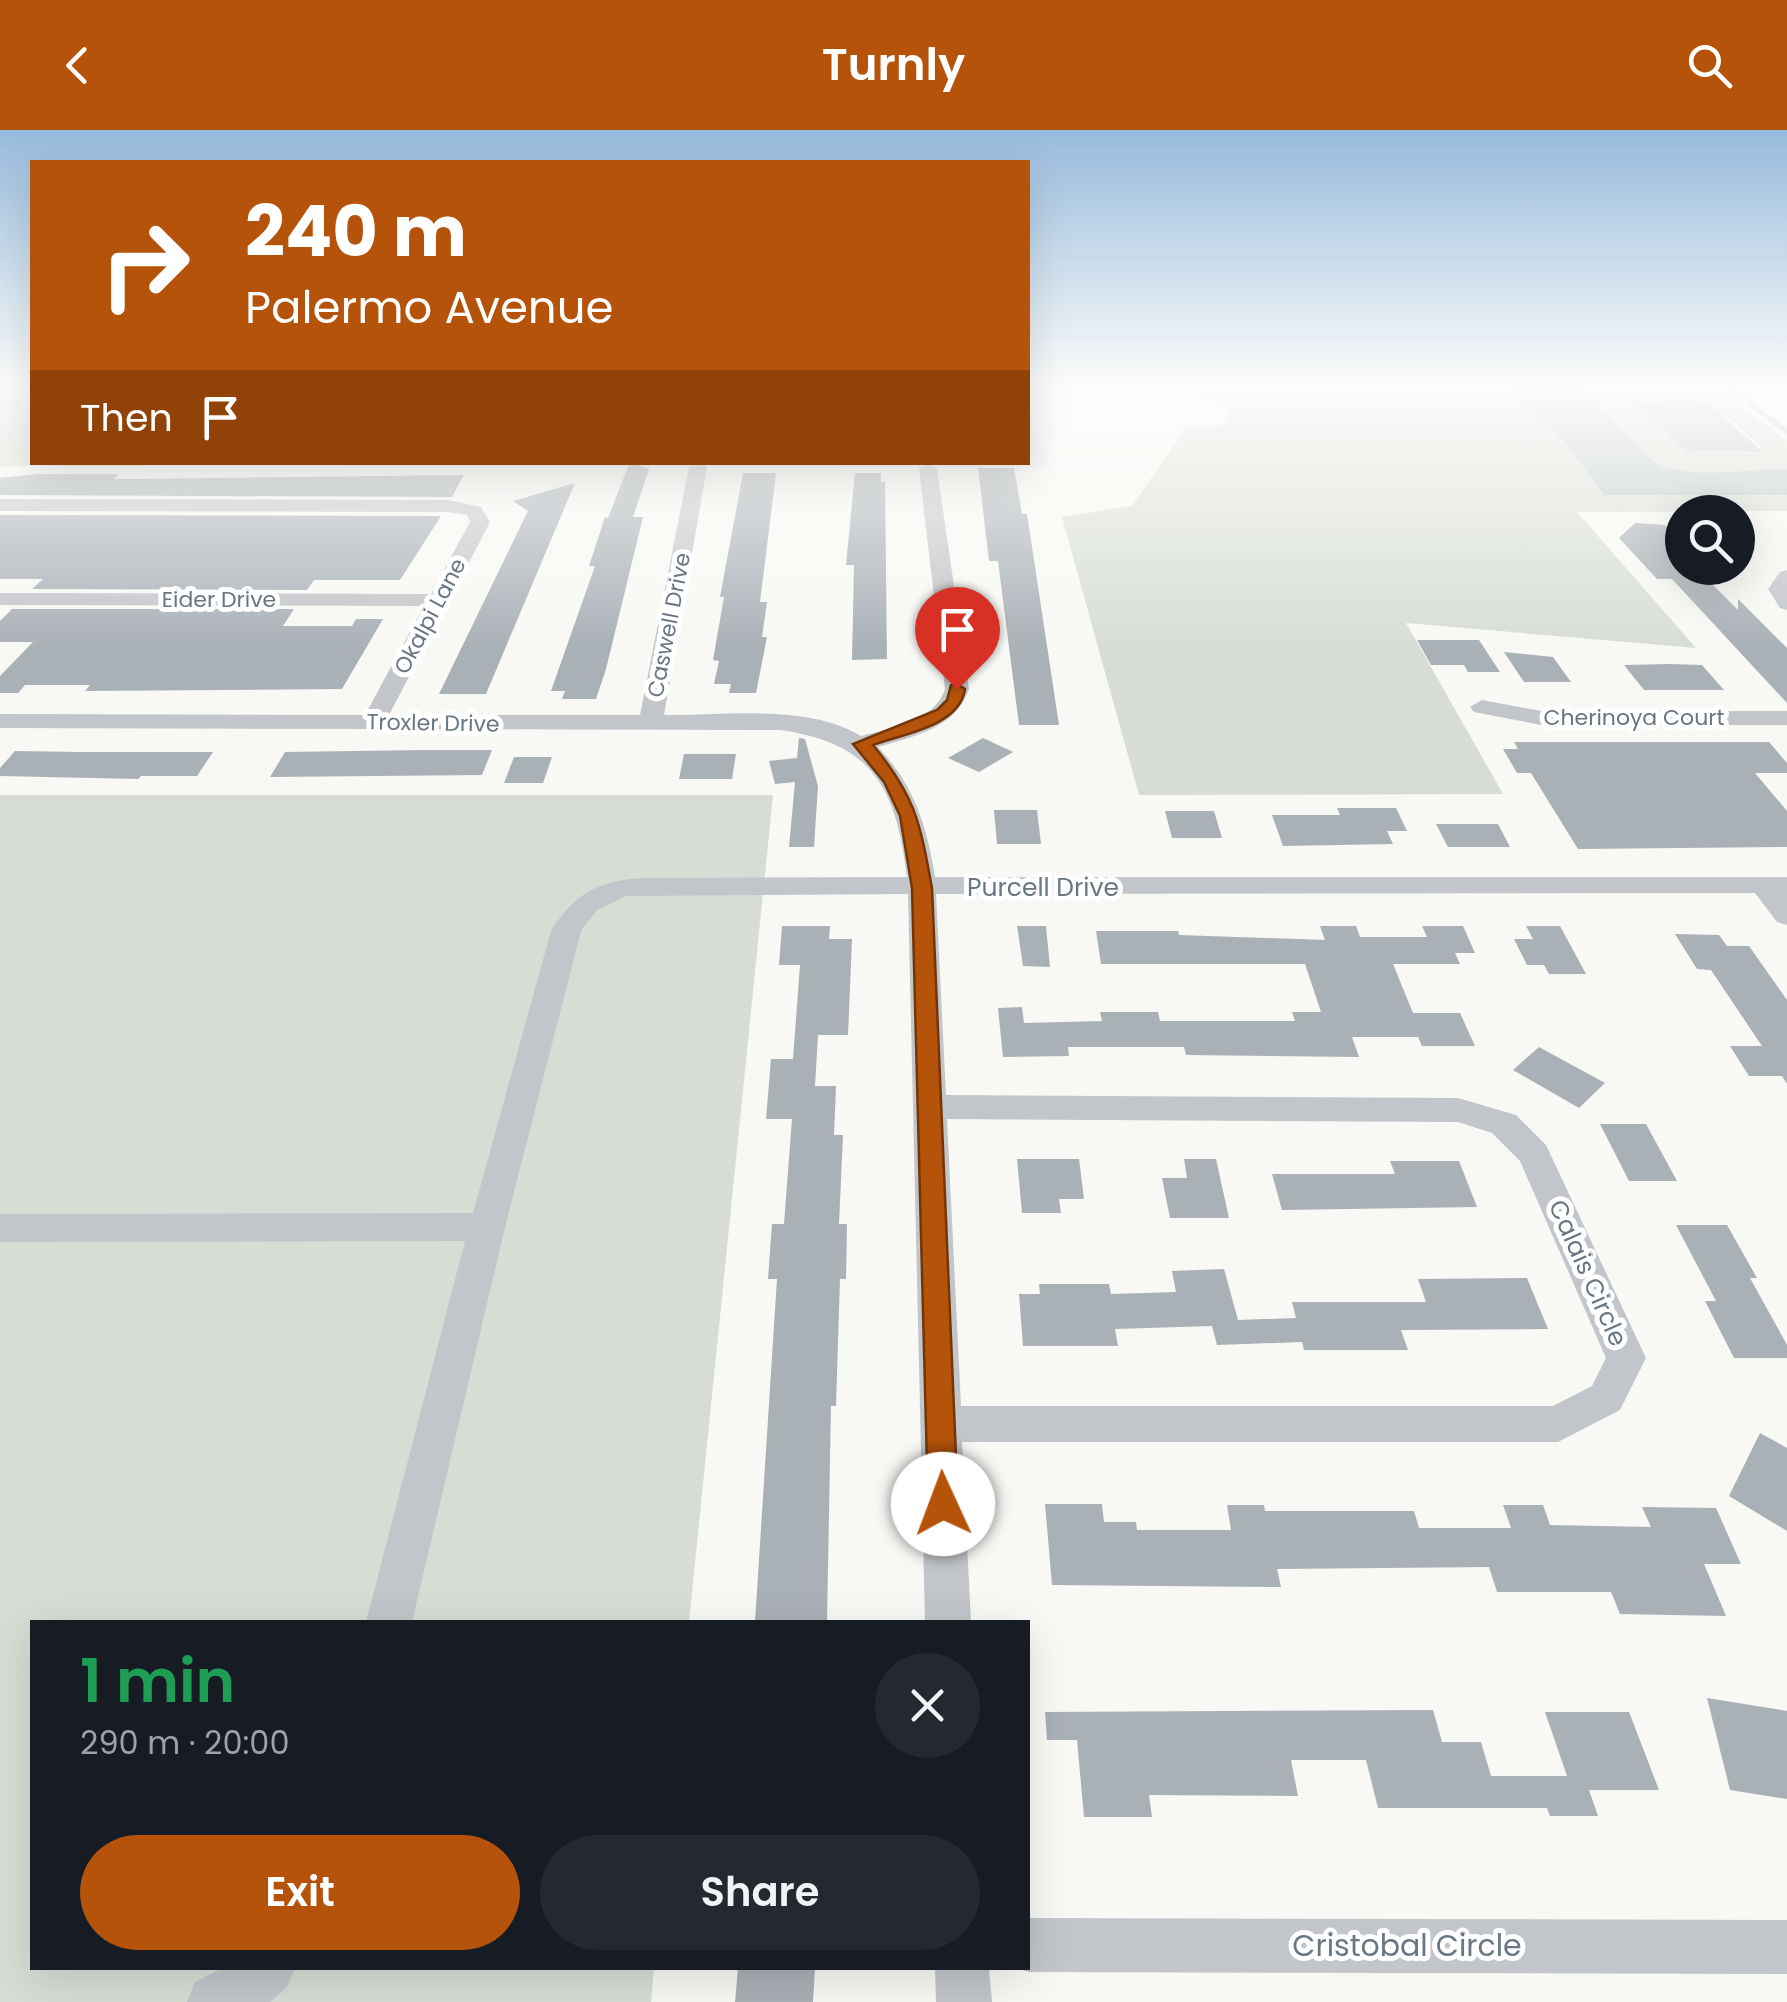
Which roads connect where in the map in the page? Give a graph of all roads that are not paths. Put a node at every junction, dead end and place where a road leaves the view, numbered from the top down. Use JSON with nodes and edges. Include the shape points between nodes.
{"nodes":[{"id":1,"x":697,"y":473,"type":"edge"},
{"id":2,"x":929,"y":473,"type":"edge"},
{"id":3,"x":0,"y":505,"type":"edge"},
{"id":4,"x":1787,"y":576,"type":"edge"},
{"id":5,"x":0,"y":599,"type":"edge"},
{"id":6,"x":438,"y":600,"type":"junction"},
{"id":7,"x":1787,"y":604,"type":"edge"},
{"id":8,"x":1482,"y":707,"type":"dead end"},
{"id":9,"x":1787,"y":718,"type":"edge"},
{"id":10,"x":0,"y":721,"type":"edge"},
{"id":11,"x":374,"y":721,"type":"junction"},
{"id":12,"x":650,"y":724,"type":"junction"},
{"id":13,"x":862,"y":744,"type":"junction"},
{"id":14,"x":1775,"y":885,"type":"edge"},
{"id":15,"x":922,"y":888,"type":"junction"},
{"id":16,"x":1787,"y":916,"type":"edge"},
{"id":17,"x":929,"y":1107,"type":"junction"},
{"id":18,"x":0,"y":1228,"type":"edge"},
{"id":19,"x":487,"y":1228,"type":"junction"},
{"id":20,"x":940,"y":1424,"type":"junction"},
{"id":21,"x":389,"y":1620,"type":"edge"},
{"id":22,"x":948,"y":1620,"type":"edge"},
{"id":23,"x":1030,"y":1945,"type":"edge"},
{"id":24,"x":1787,"y":1947,"type":"edge"},
{"id":25,"x":266,"y":1970,"type":"edge"},
{"id":26,"x":962,"y":1970,"type":"edge"},
{"id":27,"x":215,"y":2002,"type":"edge"},
{"id":28,"x":964,"y":2002,"type":"edge"}],
"edges":[{"from":1,"to":12,"type":"street","name":"Caswell Drive"},
{"from":2,"to":13,"type":"street","via":[[955,702],[928,720]]},
{"from":3,"to":6,"type":"street","name":"Okalpi Lane","via":[[474,511],[480,522]]},
{"from":4,"to":7,"type":"street","via":[[1778,588]]},
{"from":5,"to":6,"type":"street","name":"Eider Drive"},
{"from":6,"to":11,"type":"street","name":"Okalpi Lane"},
{"from":8,"to":9,"type":"street","name":"Cherinoya Court","via":[[1541,718]]},
{"from":10,"to":11,"type":"street","name":"Troxler Drive"},
{"from":11,"to":12,"type":"street","name":"Troxler Drive"},
{"from":12,"to":13,"type":"street","name":"Troxler Drive","via":[[802,724]]},
{"from":13,"to":15,"type":"street","via":[[892,780],[909,816]]},
{"from":14,"to":15,"type":"street","name":"Purcell Drive"},
{"from":14,"to":16,"type":"street"},
{"from":15,"to":17,"type":"street"},
{"from":15,"to":19,"type":"street","name":"Purcell Drive","via":[[625,887],[577,909]]},
{"from":17,"to":20,"type":"street"},
{"from":17,"to":20,"type":"street","name":"Calais Circle","via":[[1458,1110],[1504,1124],[1534,1154],[1626,1358],[1606,1398],[1558,1424]]},
{"from":18,"to":19,"type":"street"},
{"from":19,"to":21,"type":"street","name":"Purcell Drive"},
{"from":20,"to":22,"type":"street"},
{"from":23,"to":24,"type":"street","name":"Cristobal Circle"},
{"from":25,"to":27,"type":"street"},
{"from":26,"to":28,"type":"street"}]}
